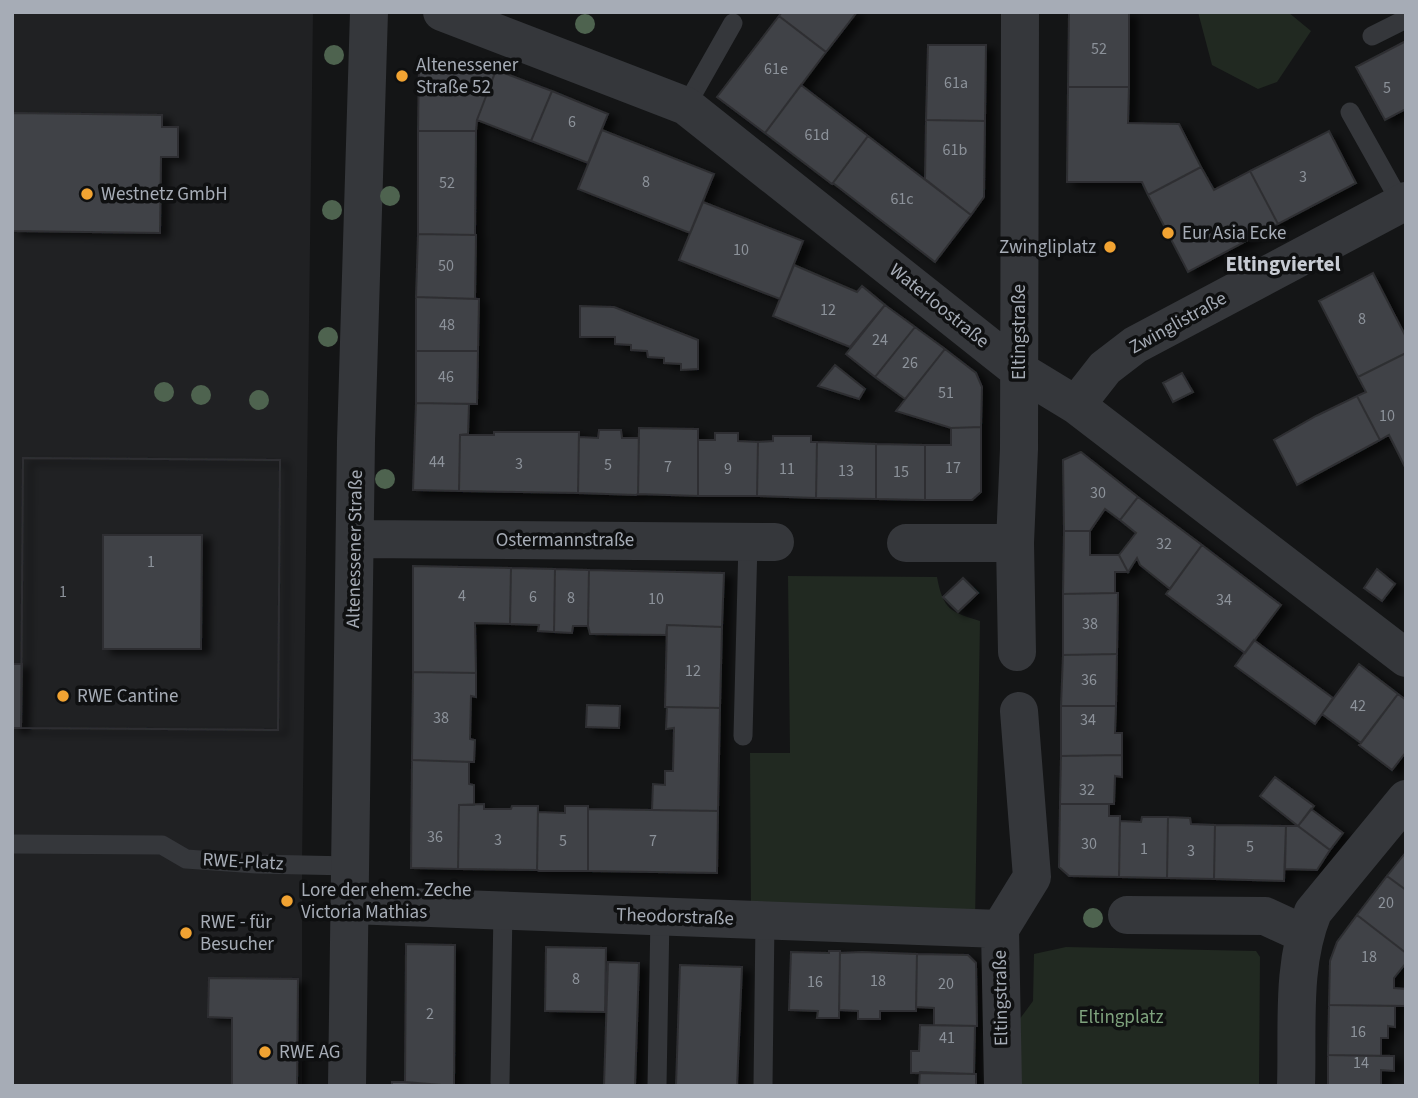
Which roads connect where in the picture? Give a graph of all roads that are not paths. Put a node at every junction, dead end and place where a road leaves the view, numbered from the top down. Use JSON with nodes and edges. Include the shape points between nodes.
{"nodes":[{"id":1,"x":369,"y":12,"type":"edge"},
{"id":2,"x":442,"y":12,"type":"edge"},
{"id":3,"x":1020,"y":12,"type":"edge"},
{"id":4,"x":1406,"y":19,"type":"edge"},
{"id":5,"x":733,"y":23,"type":"dead end"},
{"id":6,"x":1372,"y":36,"type":"dead end"},
{"id":7,"x":686,"y":106,"type":"junction"},
{"id":8,"x":1350,"y":112,"type":"dead end"},
{"id":9,"x":1403,"y":202,"type":"edge"},
{"id":10,"x":1020,"y":371,"type":"junction"},
{"id":11,"x":1076,"y":405,"type":"junction"},
{"id":12,"x":355,"y":539,"type":"junction"},
{"id":13,"x":762,"y":542,"type":"joint"},
{"id":14,"x":906,"y":543,"type":"dead end"},
{"id":15,"x":1015,"y":543,"type":"junction"},
{"id":16,"x":1017,"y":652,"type":"dead end"},
{"id":17,"x":1406,"y":658,"type":"edge"},
{"id":18,"x":1019,"y":711,"type":"dead end"},
{"id":19,"x":743,"y":736,"type":"dead end"},
{"id":20,"x":1406,"y":799,"type":"edge"},
{"id":21,"x":12,"y":845,"type":"edge"},
{"id":22,"x":351,"y":866,"type":"junction"},
{"id":23,"x":351,"y":905,"type":"junction"},
{"id":24,"x":503,"y":910,"type":"junction"},
{"id":25,"x":1127,"y":915,"type":"dead end"},
{"id":26,"x":660,"y":916,"type":"junction"},
{"id":27,"x":765,"y":920,"type":"junction"},
{"id":28,"x":1000,"y":929,"type":"junction"},
{"id":29,"x":1304,"y":934,"type":"junction"},
{"id":30,"x":500,"y":1083,"type":"dead end"},
{"id":31,"x":347,"y":1086,"type":"edge"},
{"id":32,"x":657,"y":1086,"type":"edge"},
{"id":33,"x":763,"y":1086,"type":"edge"},
{"id":34,"x":1003,"y":1086,"type":"edge"},
{"id":35,"x":1296,"y":1086,"type":"edge"}],
"edges":[{"from":1,"to":12,"type":"street","name":"Altenessener Straße"},
{"from":2,"to":7,"type":"street","name":"Waterloostraße"},
{"from":3,"to":10,"type":"street","name":"Eltingstraße"},
{"from":4,"to":6,"type":"lane"},
{"from":5,"to":7,"type":"lane"},
{"from":7,"to":10,"type":"street","name":"Waterloostraße"},
{"from":8,"to":9,"type":"lane"},
{"from":9,"to":11,"type":"street","name":"Zwinglistraße","via":[[1135,345],[1105,368]]},
{"from":10,"to":11,"type":"street","name":"Waterloostraße"},
{"from":10,"to":15,"type":"street","name":"Eltingstraße"},
{"from":11,"to":17,"type":"street","name":"Waterloostraße"},
{"from":12,"to":13,"type":"street","name":"Ostermannstraße"},
{"from":12,"to":22,"type":"street","name":"Altenessener Straße"},
{"from":13,"to":19,"type":"lane"},
{"from":14,"to":15,"type":"street"},
{"from":15,"to":16,"type":"street","name":"Eltingstraße"},
{"from":18,"to":28,"type":"street","name":"Eltingstraße","via":[[1032,877]]},
{"from":20,"to":29,"type":"street","via":[[1313,912]]},
{"from":21,"to":22,"type":"lane","name":"RWE-Platz","via":[[162,845],[186,859]]},
{"from":22,"to":23,"type":"street","name":"Altenessener Straße"},
{"from":23,"to":24,"type":"street","name":"Theodorstraße"},
{"from":23,"to":31,"type":"street","name":"Altenessener Straße"},
{"from":24,"to":26,"type":"street","name":"Theodorstraße"},
{"from":24,"to":30,"type":"lane"},
{"from":25,"to":29,"type":"street","via":[[1265,916]]},
{"from":26,"to":27,"type":"street","name":"Theodorstraße"},
{"from":26,"to":32,"type":"lane"},
{"from":27,"to":28,"type":"street","name":"Theodorstraße"},
{"from":27,"to":33,"type":"lane"},
{"from":28,"to":34,"type":"street","name":"Eltingstraße"},
{"from":29,"to":35,"type":"street"}]}
